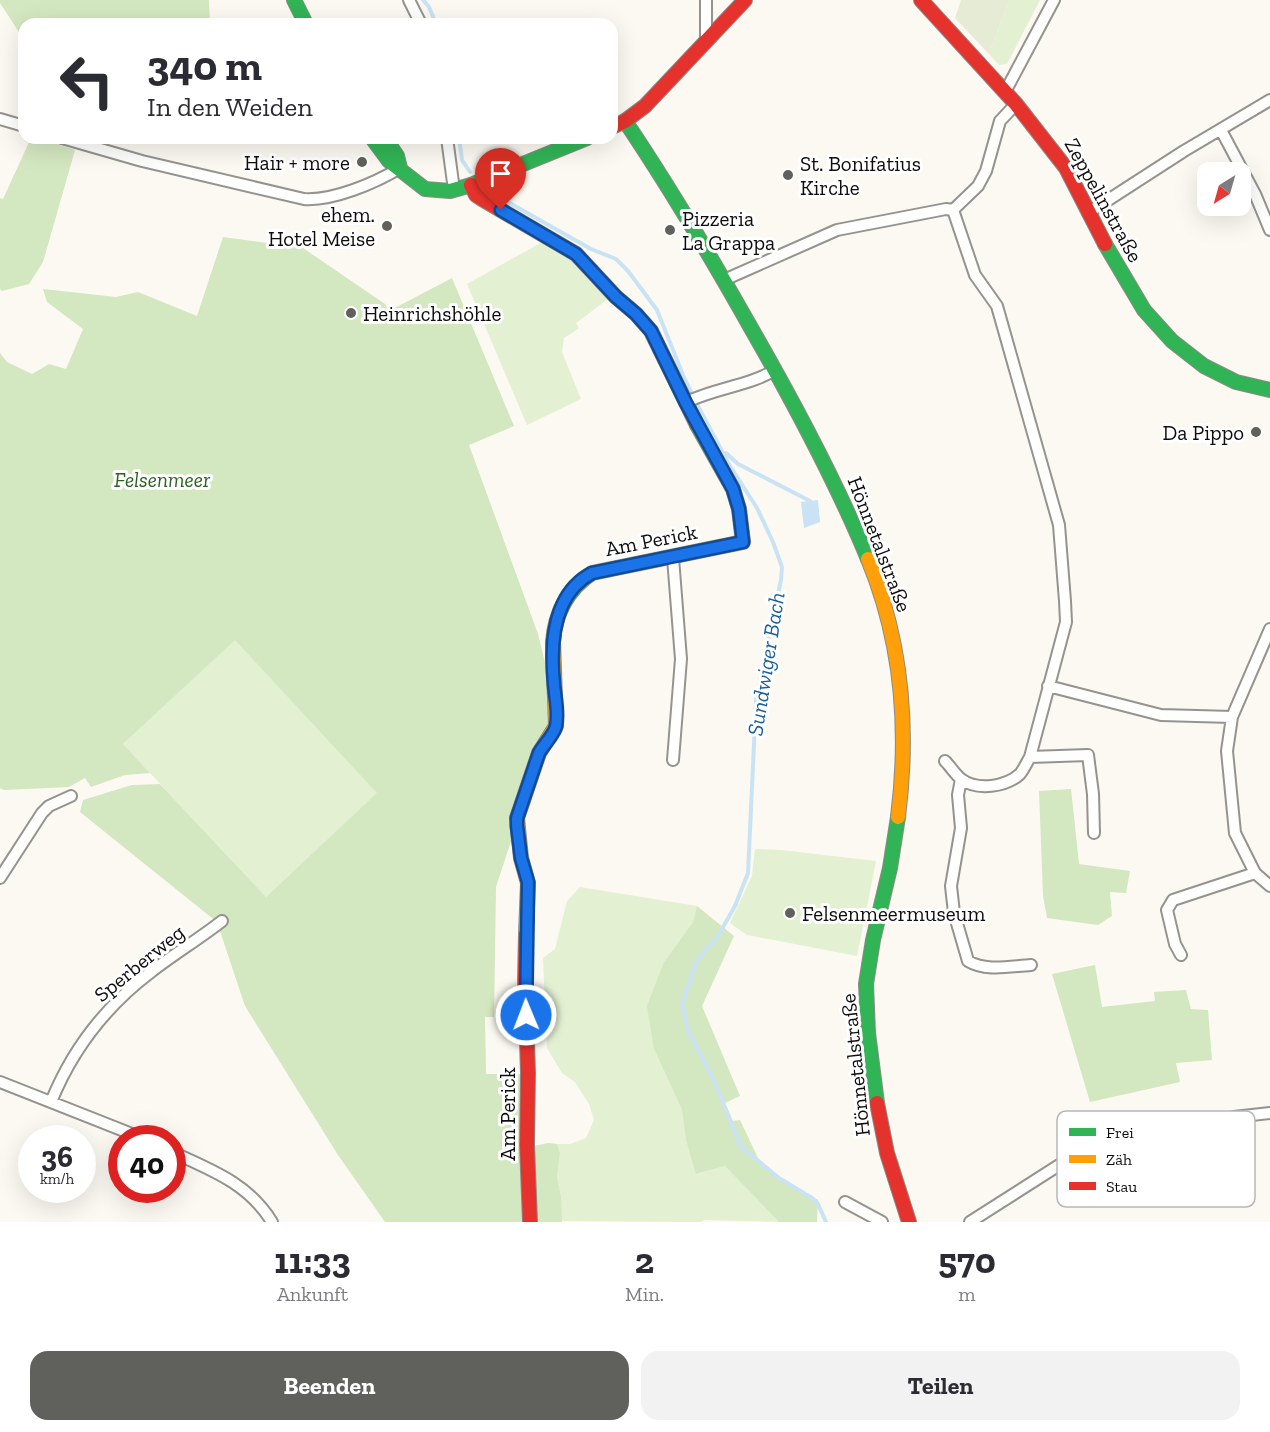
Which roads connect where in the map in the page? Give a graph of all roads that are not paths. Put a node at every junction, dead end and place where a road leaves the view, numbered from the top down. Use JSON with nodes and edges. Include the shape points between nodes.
{"nodes":[{"id":1,"x":294,"y":0,"type":"edge"},
{"id":2,"x":409,"y":0,"type":"edge"},
{"id":3,"x":706,"y":0,"type":"edge"},
{"id":4,"x":745,"y":0,"type":"edge"},
{"id":5,"x":921,"y":0,"type":"edge"},
{"id":6,"x":1054,"y":0,"type":"edge"},
{"id":7,"x":303,"y":18,"type":"edge"},
{"id":8,"x":418,"y":18,"type":"edge"},
{"id":9,"x":706,"y":42,"type":"junction"},
{"id":10,"x":1005,"y":92,"type":"junction"},
{"id":11,"x":1270,"y":100,"type":"edge"},
{"id":12,"x":1016,"y":104,"type":"junction"},
{"id":13,"x":0,"y":120,"type":"edge"},
{"id":14,"x":18,"y":124,"type":"edge"},
{"id":15,"x":619,"y":124,"type":"edge"},
{"id":16,"x":1221,"y":130,"type":"junction"},
{"id":17,"x":83,"y":144,"type":"edge"},
{"id":18,"x":376,"y":144,"type":"edge"},
{"id":19,"x":389,"y":144,"type":"edge"},
{"id":20,"x":448,"y":144,"type":"edge"},
{"id":21,"x":572,"y":144,"type":"edge"},
{"id":22,"x":400,"y":168,"type":"junction"},
{"id":23,"x":471,"y":185,"type":"junction"},
{"id":24,"x":454,"y":190,"type":"junction"},
{"id":25,"x":953,"y":210,"type":"junction"},
{"id":26,"x":1088,"y":213,"type":"junction"},
{"id":27,"x":1270,"y":230,"type":"edge"},
{"id":28,"x":724,"y":280,"type":"junction"},
{"id":29,"x":775,"y":370,"type":"junction"},
{"id":30,"x":1270,"y":390,"type":"edge"},
{"id":31,"x":692,"y":400,"type":"junction"},
{"id":32,"x":673,"y":558,"type":"junction"},
{"id":33,"x":1270,"y":629,"type":"edge"},
{"id":34,"x":1048,"y":686,"type":"junction"},
{"id":35,"x":1232,"y":717,"type":"junction"},
{"id":36,"x":1030,"y":757,"type":"junction"},
{"id":37,"x":673,"y":760,"type":"dead end"},
{"id":38,"x":945,"y":761,"type":"dead end"},
{"id":39,"x":961,"y":779,"type":"junction"},
{"id":40,"x":71,"y":796,"type":"dead end"},
{"id":41,"x":1094,"y":833,"type":"dead end"},
{"id":42,"x":1255,"y":873,"type":"junction"},
{"id":43,"x":0,"y":878,"type":"edge"},
{"id":44,"x":1270,"y":886,"type":"edge"},
{"id":45,"x":222,"y":921,"type":"dead end"},
{"id":46,"x":1181,"y":955,"type":"dead end"},
{"id":47,"x":1031,"y":966,"type":"dead end"},
{"id":48,"x":0,"y":1082,"type":"edge"},
{"id":49,"x":51,"y":1102,"type":"junction"},
{"id":50,"x":1270,"y":1113,"type":"edge"},
{"id":51,"x":1255,"y":1115,"type":"edge"},
{"id":52,"x":109,"y":1125,"type":"edge"},
{"id":53,"x":186,"y":1159,"type":"edge"},
{"id":54,"x":1057,"y":1166,"type":"edge"},
{"id":55,"x":845,"y":1202,"type":"dead end"},
{"id":56,"x":272,"y":1222,"type":"edge"},
{"id":57,"x":530,"y":1222,"type":"edge"},
{"id":58,"x":882,"y":1222,"type":"edge"},
{"id":59,"x":909,"y":1222,"type":"edge"},
{"id":60,"x":970,"y":1222,"type":"edge"}],
"edges":[{"from":1,"to":7,"type":"street"},
{"from":2,"to":8,"type":"street"},
{"from":3,"to":9,"type":"street"},
{"from":4,"to":9,"type":"street"},
{"from":5,"to":10,"type":"street","name":"Zeppelinstraße"},
{"from":6,"to":10,"type":"street"},
{"from":9,"to":15,"type":"street","via":[[645,106]]},
{"from":10,"to":12,"type":"street","name":"Zeppelinstraße"},
{"from":11,"to":16,"type":"street"},
{"from":12,"to":25,"type":"street","via":[[1000,121],[978,186]]},
{"from":12,"to":26,"type":"street","name":"Zeppelinstraße","via":[[1066,168]]},
{"from":13,"to":14,"type":"street"},
{"from":15,"to":28,"type":"street","name":"Hönnetalstraße","via":[[680,206]]},
{"from":16,"to":26,"type":"street"},
{"from":16,"to":27,"type":"street"},
{"from":17,"to":22,"type":"street","via":[[313,200],[384,178]]},
{"from":18,"to":22,"type":"street","via":[[388,161]]},
{"from":19,"to":22,"type":"street"},
{"from":20,"to":24,"type":"street"},
{"from":21,"to":23,"type":"street"},
{"from":22,"to":24,"type":"street","via":[[425,189]]},
{"from":23,"to":24,"type":"street"},
{"from":23,"to":31,"type":"street","via":[[482,199],[576,254],[656,339]]},
{"from":25,"to":28,"type":"street","via":[[837,230]]},
{"from":25,"to":34,"type":"street","via":[[975,275],[997,306],[1059,525],[1066,622]]},
{"from":26,"to":30,"type":"street","name":"Zeppelinstraße","via":[[1125,281],[1168,344],[1236,382]]},
{"from":28,"to":29,"type":"street","name":"Hönnetalstraße"},
{"from":29,"to":31,"type":"street"},
{"from":29,"to":59,"type":"street","name":"Hönnetalstraße","via":[[849,514],[878,590],[900,681],[900,811],[870,954],[866,1010],[883,1140]]},
{"from":31,"to":32,"type":"street","name":"Am Perick","via":[[733,489],[743,542]]},
{"from":32,"to":37,"type":"street","via":[[681,659]]},
{"from":32,"to":57,"type":"street","name":"Am Perick","via":[[592,573],[571,589],[556,620],[552,660],[556,729],[539,753],[517,818],[528,882],[525,979]]},
{"from":33,"to":35,"type":"street"},
{"from":34,"to":35,"type":"street","via":[[1161,715]]},
{"from":34,"to":36,"type":"street"},
{"from":35,"to":42,"type":"street","via":[[1227,751],[1234,833]]},
{"from":36,"to":39,"type":"street","via":[[1021,773],[1011,780],[988,786]]},
{"from":36,"to":41,"type":"street","via":[[1088,755]]},
{"from":38,"to":39,"type":"street"},
{"from":39,"to":47,"type":"street","via":[[961,828],[951,886],[954,913],[968,961],[976,966]]},
{"from":40,"to":43,"type":"street","via":[[42,813]]},
{"from":42,"to":44,"type":"street"},
{"from":42,"to":46,"type":"street","via":[[1173,900],[1167,910]]},
{"from":45,"to":49,"type":"street","name":"Sperberweg","via":[[151,972],[105,1013],[68,1066]]},
{"from":48,"to":49,"type":"street"},
{"from":49,"to":52,"type":"street"},
{"from":50,"to":51,"type":"street"},
{"from":53,"to":56,"type":"street","via":[[234,1181],[257,1201]]},
{"from":54,"to":60,"type":"street"},
{"from":55,"to":58,"type":"street"}]}
